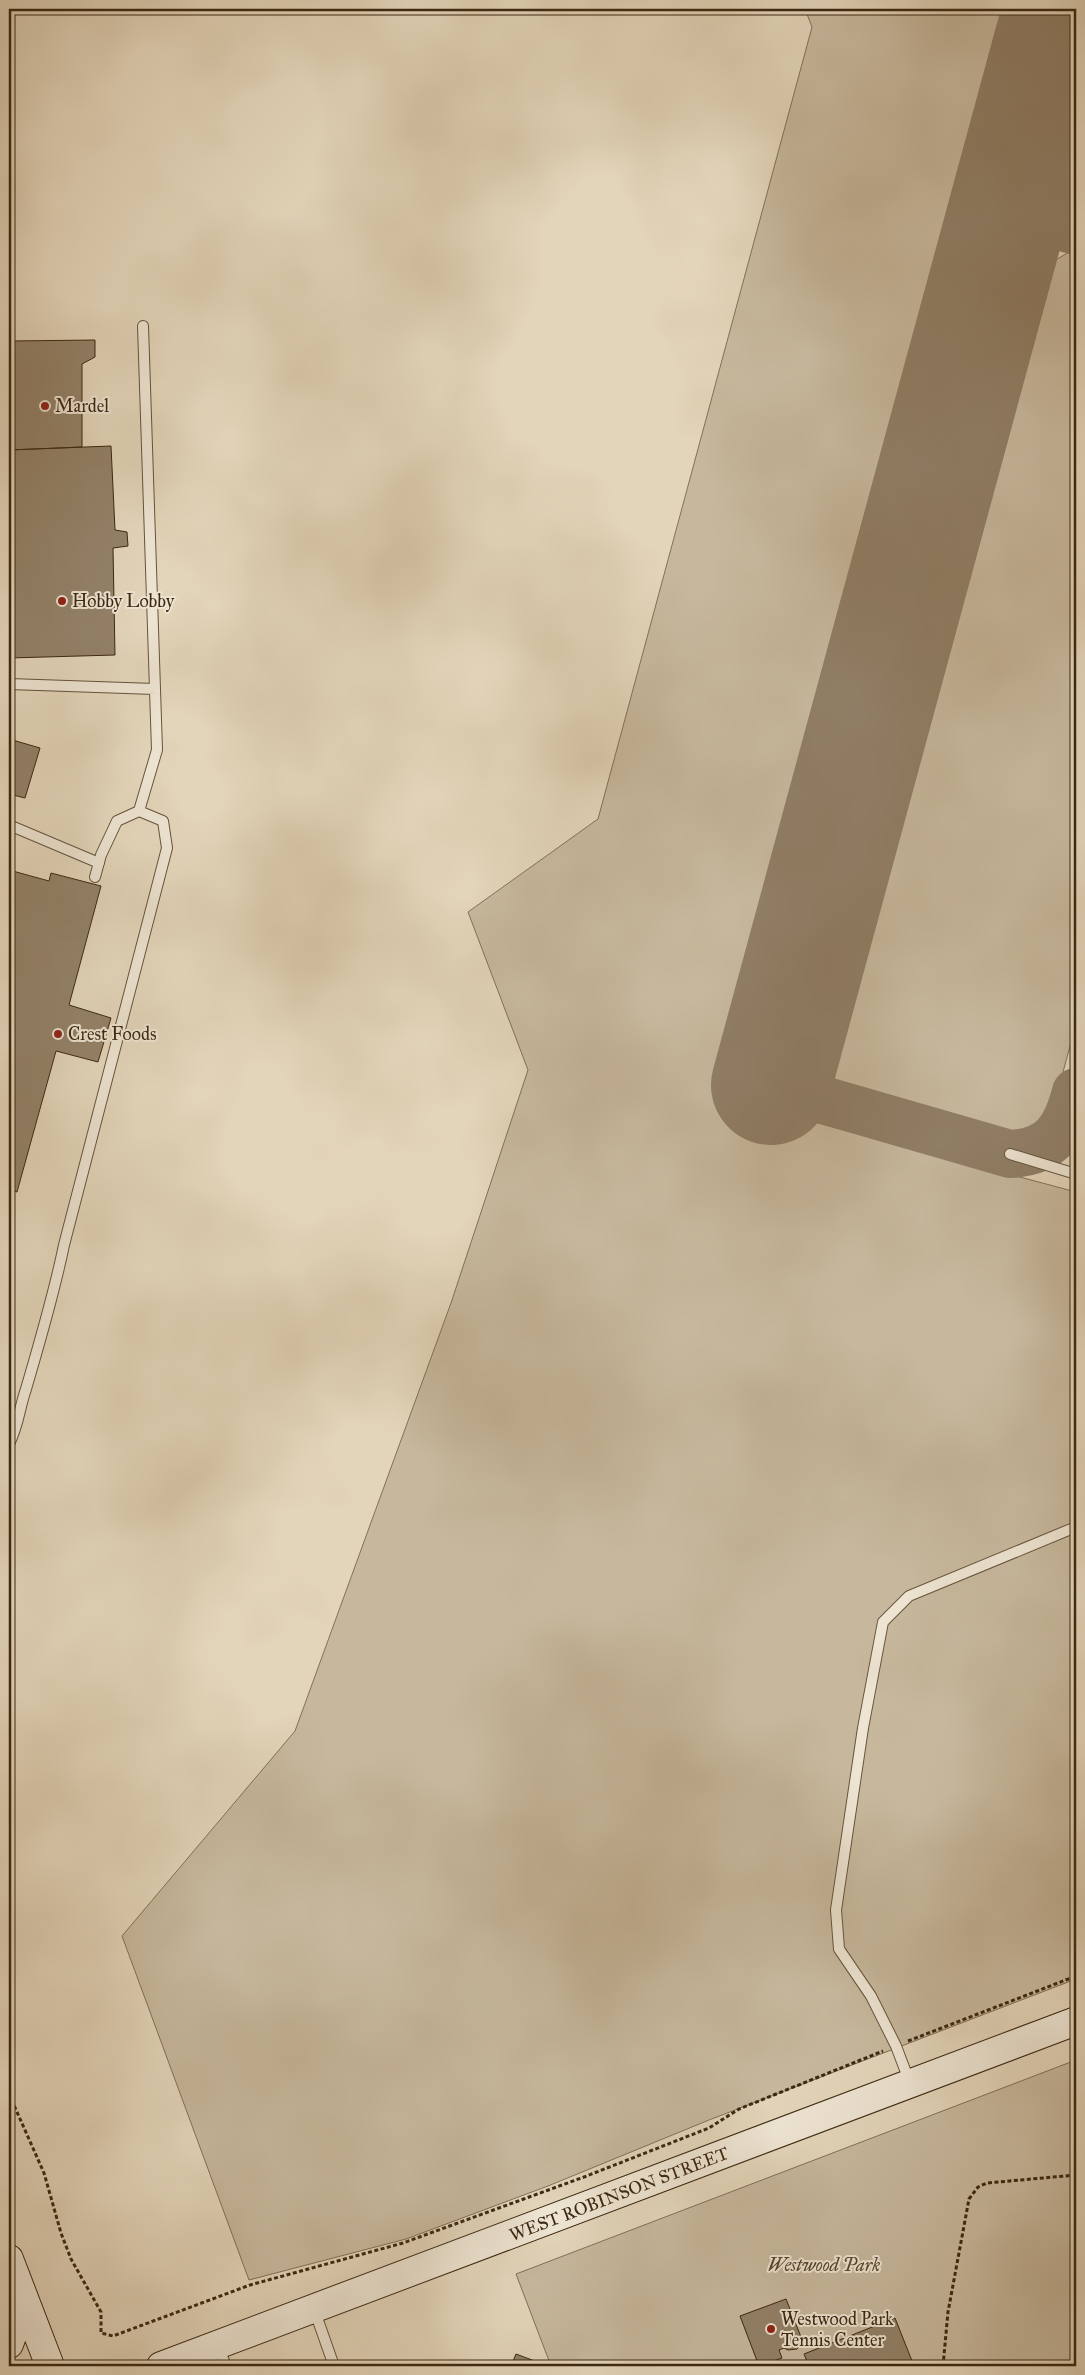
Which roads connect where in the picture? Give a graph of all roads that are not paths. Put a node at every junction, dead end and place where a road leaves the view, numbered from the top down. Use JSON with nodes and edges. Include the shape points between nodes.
{"nodes":[{"id":1,"x":143,"y":326,"type":"dead end"},
{"id":2,"x":9,"y":684,"type":"edge"},
{"id":3,"x":155,"y":689,"type":"junction"},
{"id":4,"x":139,"y":811,"type":"junction"},
{"id":5,"x":9,"y":825,"type":"edge"},
{"id":6,"x":99,"y":864,"type":"junction"},
{"id":7,"x":95,"y":877,"type":"dead end"},
{"id":8,"x":1010,"y":1154,"type":"dead end"},
{"id":9,"x":1076,"y":1174,"type":"edge"},
{"id":10,"x":9,"y":1444,"type":"edge"},
{"id":11,"x":1076,"y":1527,"type":"edge"},
{"id":12,"x":1076,"y":2021,"type":"edge"},
{"id":13,"x":910,"y":2084,"type":"junction"},
{"id":14,"x":9,"y":2259,"type":"edge"},
{"id":15,"x":25,"y":2301,"type":"junction"},
{"id":16,"x":314,"y":2308,"type":"junction"},
{"id":17,"x":9,"y":2344,"type":"edge"},
{"id":18,"x":222,"y":2355,"type":"edge"},
{"id":19,"x":50,"y":2366,"type":"edge"},
{"id":20,"x":162,"y":2366,"type":"edge"},
{"id":21,"x":334,"y":2366,"type":"edge"}],
"edges":[{"from":1,"to":3,"type":"lane"},
{"from":2,"to":3,"type":"lane"},
{"from":3,"to":4,"type":"lane","via":[[157,750]]},
{"from":4,"to":6,"type":"lane","via":[[117,821]]},
{"from":4,"to":10,"type":"lane","via":[[163,822],[167,848],[64,1244],[53,1300],[22,1401],[18,1426]]},
{"from":5,"to":6,"type":"lane"},
{"from":6,"to":7,"type":"lane"},
{"from":8,"to":9,"type":"lane"},
{"from":11,"to":13,"type":"lane","via":[[909,1596],[883,1622],[863,1728],[836,1910],[840,1949],[871,1996],[896,2046]]},
{"from":12,"to":13,"type":"main road","name":"WEST ROBINSON STREET"},
{"from":13,"to":16,"type":"main road","name":"WEST ROBINSON STREET"},
{"from":14,"to":15,"type":"main road"},
{"from":15,"to":17,"type":"main road"},
{"from":15,"to":19,"type":"main road"},
{"from":16,"to":18,"type":"main road","name":"WEST ROBINSON STREET"},
{"from":16,"to":21,"type":"lane"},
{"from":18,"to":20,"type":"main road","name":"WEST ROBINSON STREET"}]}
